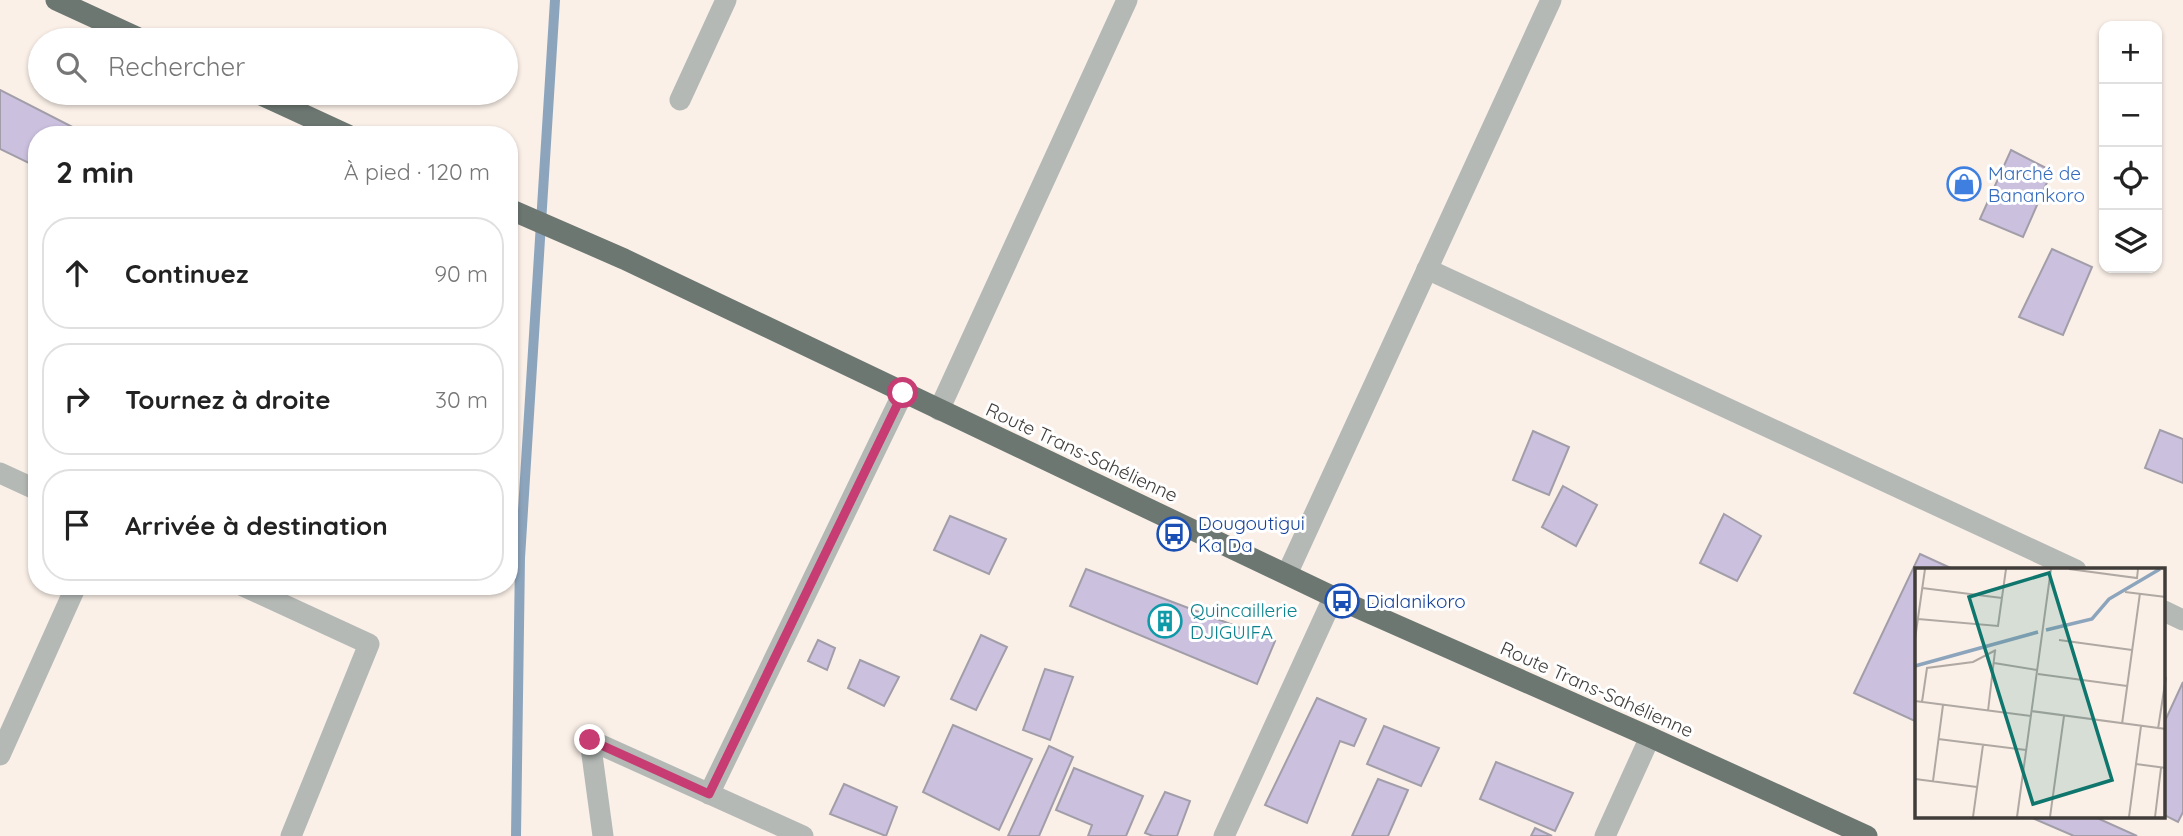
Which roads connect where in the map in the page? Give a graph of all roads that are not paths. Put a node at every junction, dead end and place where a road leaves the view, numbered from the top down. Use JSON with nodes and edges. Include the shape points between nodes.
{"nodes":[{"id":1,"x":56,"y":0,"type":"edge"},
{"id":2,"x":726,"y":0,"type":"edge"},
{"id":3,"x":1127,"y":0,"type":"edge"},
{"id":4,"x":1550,"y":0,"type":"edge"},
{"id":5,"x":117,"y":28,"type":"edge"},
{"id":6,"x":680,"y":100,"type":"dead end"},
{"id":7,"x":283,"y":105,"type":"edge"},
{"id":8,"x":328,"y":126,"type":"edge"},
{"id":9,"x":518,"y":213,"type":"edge"},
{"id":10,"x":1427,"y":269,"type":"junction"},
{"id":11,"x":903,"y":393,"type":"junction"},
{"id":12,"x":939,"y":410,"type":"junction"},
{"id":13,"x":0,"y":473,"type":"edge"},
{"id":14,"x":28,"y":486,"type":"edge"},
{"id":15,"x":2072,"y":568,"type":"edge"},
{"id":16,"x":1287,"y":574,"type":"junction"},
{"id":17,"x":72,"y":595,"type":"edge"},
{"id":18,"x":263,"y":595,"type":"edge"},
{"id":19,"x":1334,"y":596,"type":"junction"},
{"id":20,"x":2166,"y":612,"type":"edge"},
{"id":21,"x":2183,"y":620,"type":"edge"},
{"id":22,"x":1650,"y":737,"type":"junction"},
{"id":23,"x":0,"y":755,"type":"edge"},
{"id":24,"x":709,"y":794,"type":"junction"},
{"id":25,"x":291,"y":836,"type":"edge"},
{"id":26,"x":603,"y":836,"type":"edge"},
{"id":27,"x":803,"y":836,"type":"edge"},
{"id":28,"x":1224,"y":836,"type":"edge"},
{"id":29,"x":1605,"y":836,"type":"edge"},
{"id":30,"x":1867,"y":836,"type":"edge"}],
"edges":[{"from":1,"to":5,"type":"highway"},
{"from":2,"to":6,"type":"street"},
{"from":3,"to":12,"type":"street"},
{"from":4,"to":10,"type":"street"},
{"from":7,"to":8,"type":"highway"},
{"from":9,"to":11,"type":"highway","name":"Route Trans-Sahélienne"},
{"from":10,"to":15,"type":"street"},
{"from":10,"to":16,"type":"street"},
{"from":11,"to":12,"type":"highway","name":"Route Trans-Sahélienne"},
{"from":11,"to":24,"type":"street"},
{"from":12,"to":16,"type":"highway","name":"Route Trans-Sahélienne"},
{"from":13,"to":14,"type":"street"},
{"from":16,"to":19,"type":"highway","name":"Route Trans-Sahélienne"},
{"from":17,"to":23,"type":"street"},
{"from":18,"to":25,"type":"street","via":[[369,644]]},
{"from":19,"to":22,"type":"highway","name":"Route Trans-Sahélienne"},
{"from":19,"to":28,"type":"street"},
{"from":20,"to":21,"type":"street"},
{"from":22,"to":29,"type":"street"},
{"from":22,"to":30,"type":"highway","name":"Route Trans-Sahélienne"},
{"from":24,"to":26,"type":"street","via":[[590,740]]},
{"from":24,"to":27,"type":"street"}]}
